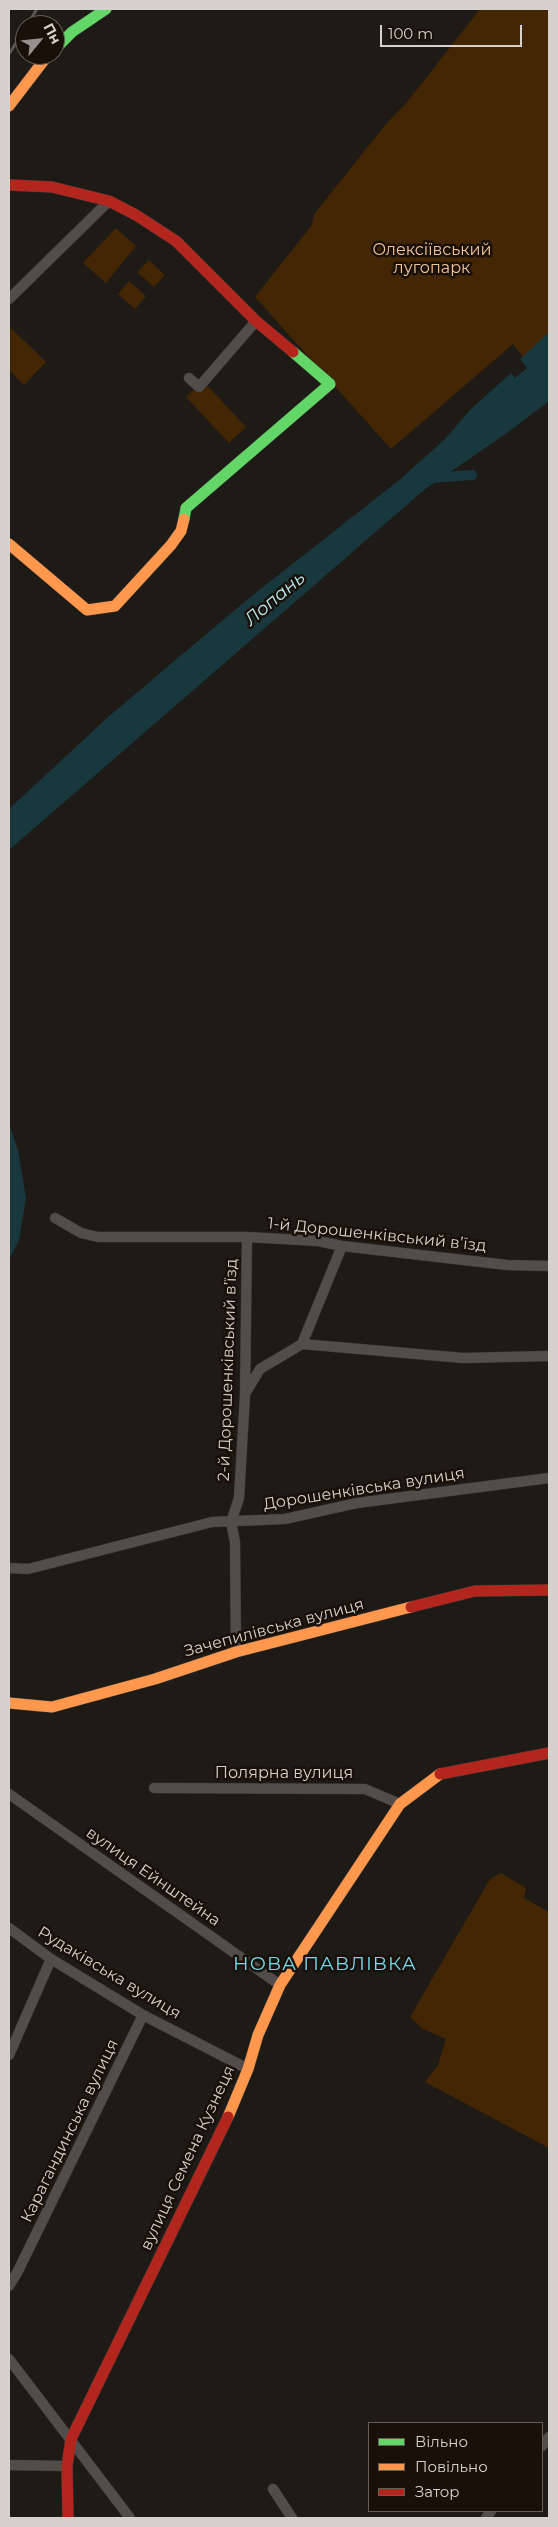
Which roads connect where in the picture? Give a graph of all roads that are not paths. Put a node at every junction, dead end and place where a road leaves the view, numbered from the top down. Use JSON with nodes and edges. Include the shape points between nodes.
{"nodes":[{"id":1,"x":106,"y":9,"type":"edge"},
{"id":2,"x":65,"y":39,"type":"edge"},
{"id":3,"x":40,"y":65,"type":"edge"},
{"id":4,"x":9,"y":106,"type":"edge"},
{"id":5,"x":9,"y":185,"type":"edge"},
{"id":6,"x":109,"y":201,"type":"junction"},
{"id":7,"x":9,"y":300,"type":"edge"},
{"id":8,"x":256,"y":321,"type":"junction"},
{"id":9,"x":189,"y":378,"type":"dead end"},
{"id":10,"x":9,"y":544,"type":"edge"},
{"id":11,"x":55,"y":1218,"type":"dead end"},
{"id":12,"x":247,"y":1237,"type":"junction"},
{"id":13,"x":342,"y":1246,"type":"junction"},
{"id":14,"x":549,"y":1266,"type":"edge"},
{"id":15,"x":302,"y":1344,"type":"junction"},
{"id":16,"x":549,"y":1356,"type":"edge"},
{"id":17,"x":245,"y":1395,"type":"junction"},
{"id":18,"x":549,"y":1478,"type":"edge"},
{"id":19,"x":231,"y":1522,"type":"junction"},
{"id":20,"x":9,"y":1568,"type":"edge"},
{"id":21,"x":547,"y":1586,"type":"edge"},
{"id":22,"x":236,"y":1652,"type":"junction"},
{"id":23,"x":9,"y":1703,"type":"edge"},
{"id":24,"x":549,"y":1753,"type":"edge"},
{"id":25,"x":154,"y":1788,"type":"dead end"},
{"id":26,"x":9,"y":1794,"type":"edge"},
{"id":27,"x":400,"y":1804,"type":"junction"},
{"id":28,"x":9,"y":1928,"type":"edge"},
{"id":29,"x":51,"y":1958,"type":"junction"},
{"id":30,"x":280,"y":1985,"type":"junction"},
{"id":31,"x":143,"y":2015,"type":"junction"},
{"id":32,"x":9,"y":2055,"type":"edge"},
{"id":33,"x":248,"y":2069,"type":"junction"},
{"id":34,"x":9,"y":2286,"type":"edge"},
{"id":35,"x":9,"y":2359,"type":"edge"},
{"id":36,"x":71,"y":2439,"type":"junction"},
{"id":37,"x":9,"y":2465,"type":"edge"},
{"id":38,"x":67,"y":2466,"type":"junction"},
{"id":39,"x":273,"y":2489,"type":"dead end"},
{"id":40,"x":68,"y":2518,"type":"edge"},
{"id":41,"x":130,"y":2518,"type":"edge"},
{"id":42,"x":292,"y":2518,"type":"edge"}],
"edges":[{"from":1,"to":2,"type":"street"},
{"from":3,"to":4,"type":"street"},
{"from":5,"to":6,"type":"street","via":[[52,187]]},
{"from":6,"to":7,"type":"street"},
{"from":6,"to":8,"type":"street","via":[[176,241]]},
{"from":8,"to":9,"type":"street","via":[[199,387]]},
{"from":8,"to":10,"type":"street","via":[[330,384],[186,508],[181,531],[115,606],[88,610]]},
{"from":11,"to":12,"type":"street","name":"1-й Дорошенківський в’їзд","via":[[81,1233],[98,1237]]},
{"from":12,"to":13,"type":"street","name":"1-й Дорошенківський в’їзд","via":[[318,1241]]},
{"from":12,"to":17,"type":"street","name":"2-й Дорошенківський в’їзд"},
{"from":13,"to":14,"type":"street","name":"1-й Дорошенківський в’їзд","via":[[507,1265]]},
{"from":13,"to":15,"type":"street"},
{"from":15,"to":16,"type":"street","via":[[463,1358]]},
{"from":15,"to":17,"type":"street","via":[[260,1369]]},
{"from":17,"to":19,"type":"street","name":"2-й Дорошенківський в’їзд","via":[[239,1498]]},
{"from":18,"to":19,"type":"street","name":"Дорошенківська вулиця","via":[[357,1503],[285,1519]]},
{"from":19,"to":20,"type":"street","name":"Дорошенківська вулиця","via":[[212,1522],[28,1569]]},
{"from":19,"to":22,"type":"street","name":"2-й Дорошенківський в’їзд","via":[[235,1542]]},
{"from":21,"to":22,"type":"street","name":"Зачепилівська вулиця","via":[[475,1592]]},
{"from":22,"to":23,"type":"street","name":"Зачепилівська вулиця","via":[[155,1679],[52,1707]]},
{"from":24,"to":27,"type":"street","via":[[443,1772]]},
{"from":25,"to":27,"type":"street","name":"Полярна вулиця","via":[[365,1790]]},
{"from":26,"to":30,"type":"street","name":"вулиця Ейнштейна"},
{"from":27,"to":30,"type":"street","name":"вулиця Семена Кузнеця"},
{"from":28,"to":29,"type":"street","name":"Рудаківська вулиця"},
{"from":29,"to":31,"type":"street","name":"Рудаківська вулиця"},
{"from":29,"to":32,"type":"street"},
{"from":30,"to":33,"type":"street","name":"вулиця Семена Кузнеця","via":[[258,2035]]},
{"from":31,"to":33,"type":"street","name":"Рудаківська вулиця"},
{"from":31,"to":34,"type":"street","name":"Карагандинська вулиця"},
{"from":33,"to":36,"type":"street","name":"вулиця Семена Кузнеця","via":[[226,2123]]},
{"from":35,"to":36,"type":"street"},
{"from":36,"to":38,"type":"street","name":"вулиця Семена Кузнеця"},
{"from":36,"to":41,"type":"street"},
{"from":37,"to":38,"type":"street"},
{"from":38,"to":40,"type":"street","name":"вулиця Семена Кузнеця"},
{"from":39,"to":42,"type":"street"}]}
